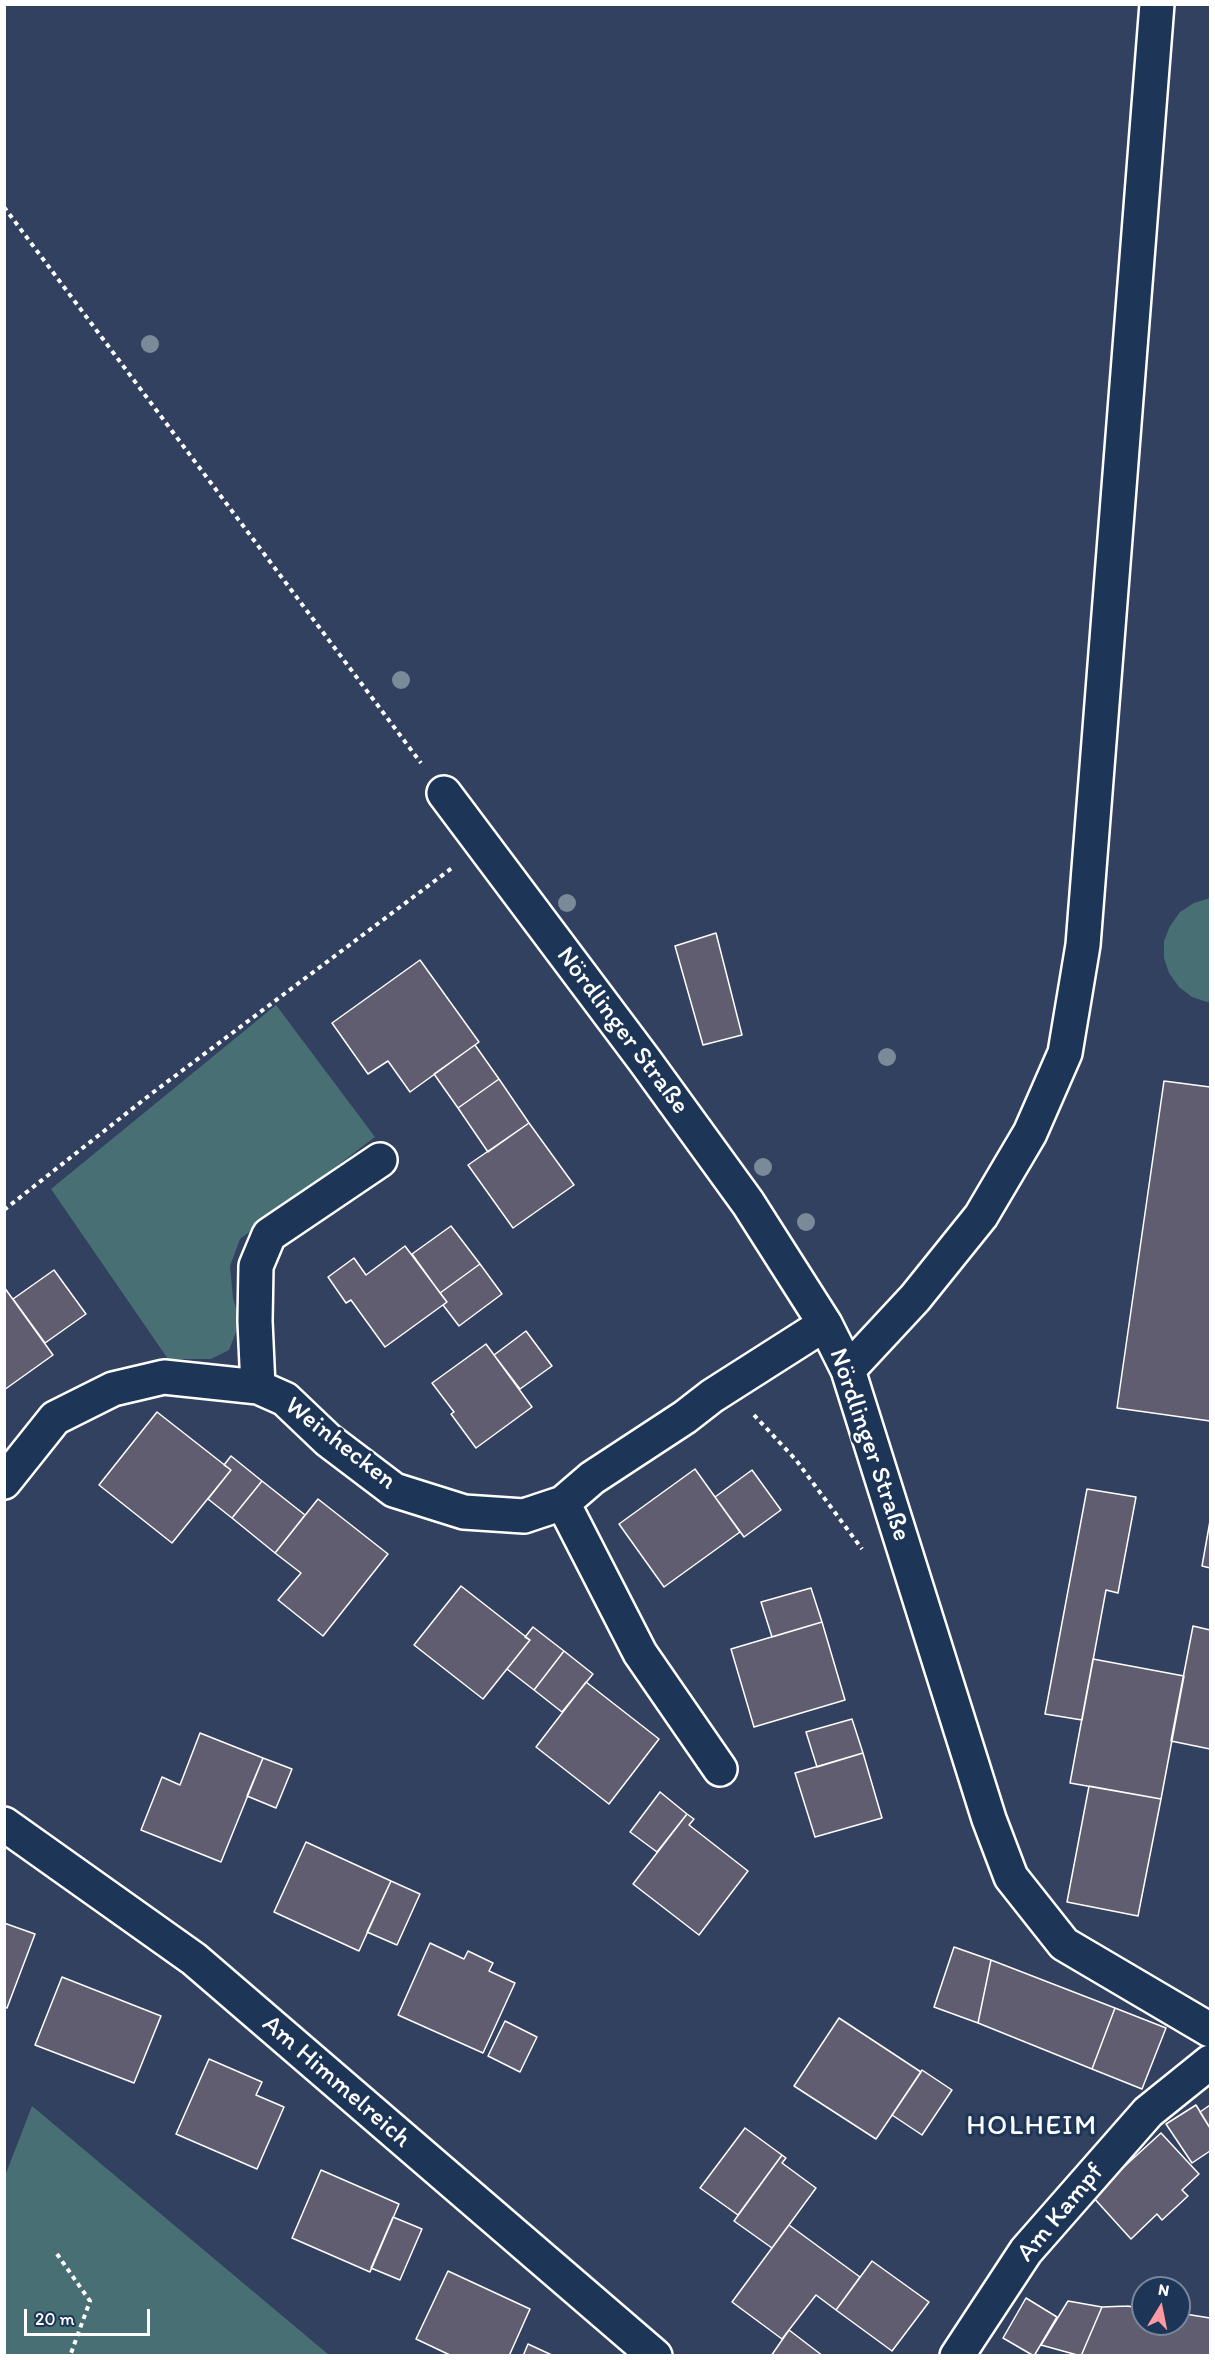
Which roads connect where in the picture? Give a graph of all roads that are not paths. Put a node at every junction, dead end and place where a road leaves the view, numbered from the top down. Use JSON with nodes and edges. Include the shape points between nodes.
{"nodes":[{"id":1,"x":1157,"y":4,"type":"edge"},
{"id":2,"x":444,"y":794,"type":"road end"},
{"id":3,"x":380,"y":1160,"type":"dead end"},
{"id":4,"x":825,"y":1324,"type":"junction"},
{"id":5,"x":848,"y":1370,"type":"junction"},
{"id":6,"x":258,"y":1388,"type":"junction"},
{"id":7,"x":4,"y":1482,"type":"edge"},
{"id":8,"x":562,"y":1503,"type":"junction"},
{"id":9,"x":720,"y":1769,"type":"dead end"},
{"id":10,"x":4,"y":1824,"type":"edge"},
{"id":11,"x":1210,"y":2030,"type":"edge"},
{"id":12,"x":1210,"y":2062,"type":"edge"},
{"id":13,"x":655,"y":2355,"type":"edge"},
{"id":14,"x":957,"y":2355,"type":"edge"}],
"edges":[{"from":1,"to":5,"type":"street","via":[[1083,945],[1065,1053],[1030,1133],[981,1216],[915,1298]]},
{"from":2,"to":4,"type":"street","name":"Nördlinger Straße","via":[[748,1203]]},
{"from":3,"to":6,"type":"street","name":"Weinhecken","via":[[269,1235],[256,1266]]},
{"from":4,"to":5,"type":"street","name":"Nördlinger Straße"},
{"from":4,"to":8,"type":"street","name":"Weinhecken","via":[[712,1396]]},
{"from":5,"to":11,"type":"street","name":"Nördlinger Straße","via":[[989,1819],[1011,1877],[1064,1944]]},
{"from":6,"to":7,"type":"street","name":"Weinhecken","via":[[164,1377],[113,1389],[55,1418]]},
{"from":6,"to":8,"type":"street","name":"Weinhecken","via":[[285,1399],[328,1440],[394,1490],[464,1512],[524,1516]]},
{"from":8,"to":9,"type":"street","via":[[640,1653]]},
{"from":10,"to":13,"type":"street","name":"Am Himmelreich","via":[[194,1959]]},
{"from":12,"to":14,"type":"street","name":"Am Kampf","via":[[1148,2112],[1026,2251]]}]}
